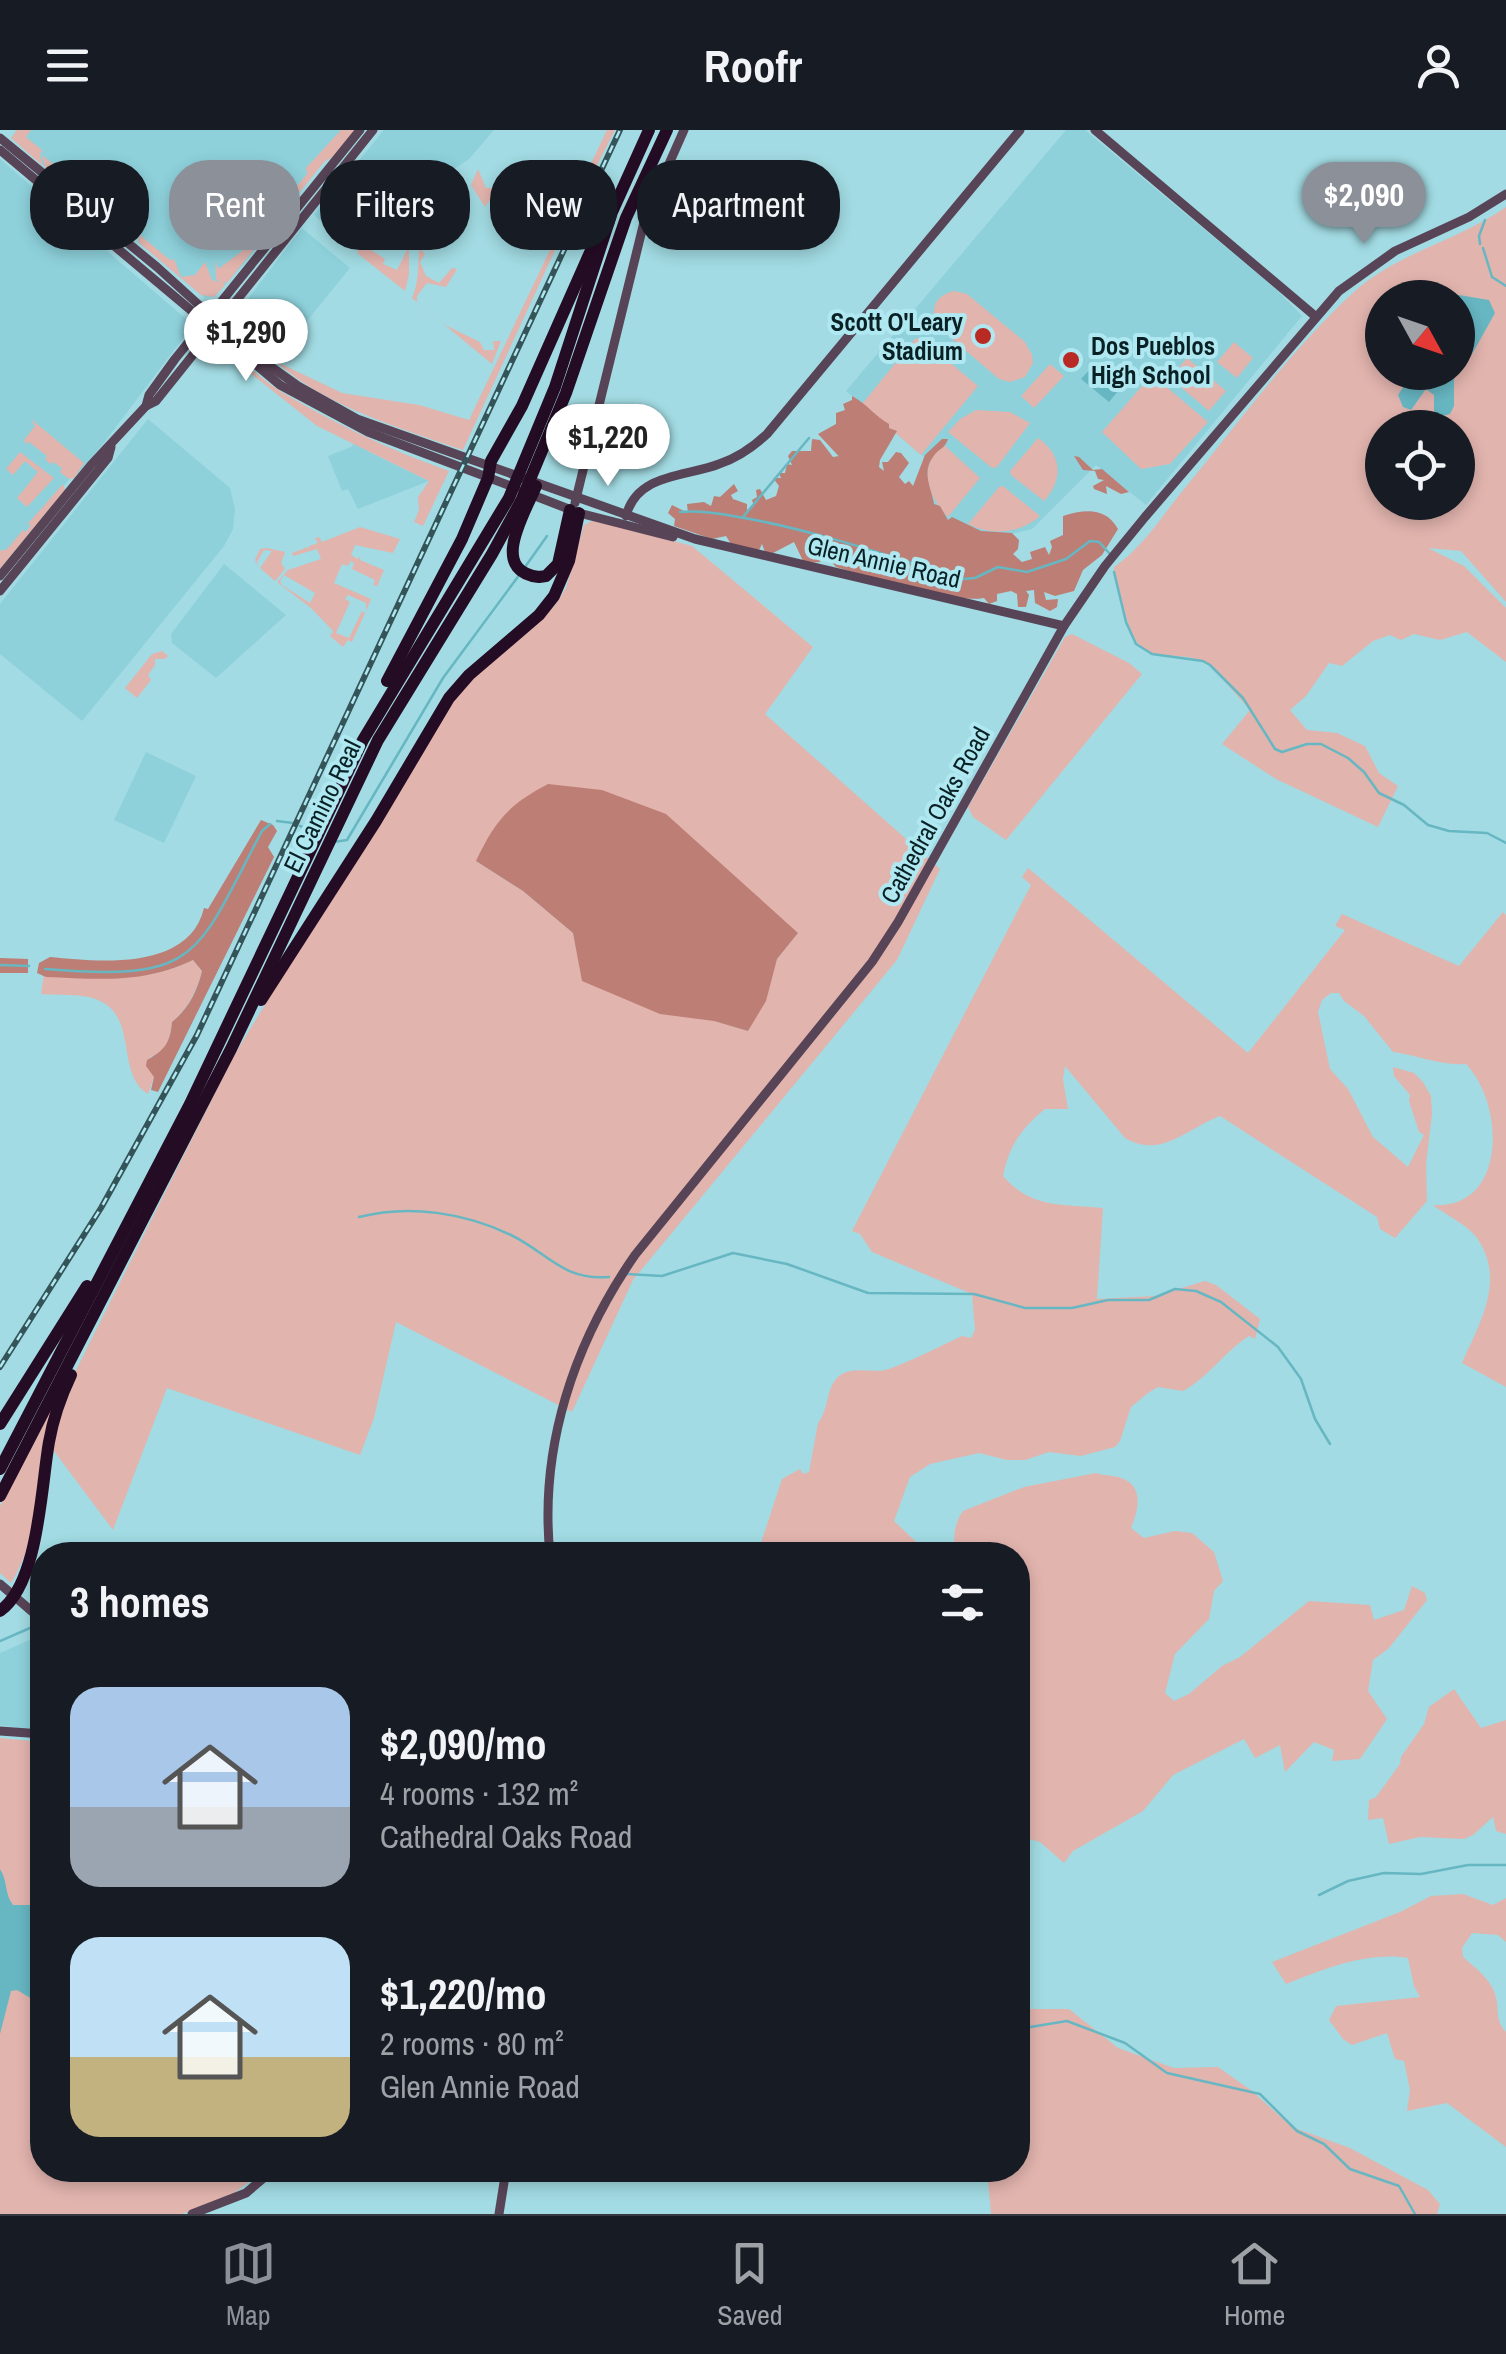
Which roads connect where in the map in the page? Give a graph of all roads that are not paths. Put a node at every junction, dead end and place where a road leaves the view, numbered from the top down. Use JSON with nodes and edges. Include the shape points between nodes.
{"nodes":[{"id":1,"x":360,"y":130,"type":"edge"},
{"id":2,"x":373,"y":130,"type":"edge"},
{"id":3,"x":649,"y":130,"type":"edge"},
{"id":4,"x":666,"y":130,"type":"edge"},
{"id":5,"x":684,"y":130,"type":"edge"},
{"id":6,"x":1020,"y":130,"type":"edge"},
{"id":7,"x":1095,"y":130,"type":"edge"},
{"id":8,"x":0,"y":138,"type":"edge"},
{"id":9,"x":0,"y":150,"type":"edge"},
{"id":10,"x":30,"y":163,"type":"edge"},
{"id":11,"x":628,"y":174,"type":"junction"},
{"id":12,"x":30,"y":175,"type":"edge"},
{"id":13,"x":1506,"y":194,"type":"edge"},
{"id":14,"x":122,"y":250,"type":"edge"},
{"id":15,"x":135,"y":250,"type":"edge"},
{"id":16,"x":177,"y":284,"type":"junction"},
{"id":17,"x":234,"y":286,"type":"junction"},
{"id":18,"x":234,"y":304,"type":"junction"},
{"id":19,"x":1315,"y":316,"type":"junction"},
{"id":20,"x":211,"y":323,"type":"junction"},
{"id":21,"x":238,"y":346,"type":"junction"},
{"id":22,"x":190,"y":358,"type":"junction"},
{"id":23,"x":566,"y":393,"type":"junction"},
{"id":24,"x":146,"y":406,"type":"junction"},
{"id":25,"x":111,"y":447,"type":"junction"},
{"id":26,"x":487,"y":472,"type":"junction"},
{"id":27,"x":73,"y":487,"type":"junction"},
{"id":28,"x":576,"y":507,"type":"junction"},
{"id":29,"x":626,"y":516,"type":"junction"},
{"id":30,"x":58,"y":518,"type":"junction"},
{"id":31,"x":695,"y":540,"type":"junction"},
{"id":32,"x":0,"y":576,"type":"edge"},
{"id":33,"x":0,"y":591,"type":"edge"},
{"id":34,"x":1038,"y":619,"type":"junction"},
{"id":35,"x":1064,"y":626,"type":"junction"},
{"id":36,"x":1052,"y":646,"type":"junction"},
{"id":37,"x":344,"y":777,"type":"junction"},
{"id":38,"x":230,"y":1049,"type":"junction"},
{"id":39,"x":142,"y":1194,"type":"junction"},
{"id":40,"x":133,"y":1241,"type":"junction"},
{"id":41,"x":0,"y":1424,"type":"edge"},
{"id":42,"x":0,"y":1469,"type":"edge"},
{"id":43,"x":0,"y":1496,"type":"edge"},
{"id":44,"x":34,"y":1542,"type":"edge"},
{"id":45,"x":550,"y":1542,"type":"edge"},
{"id":46,"x":30,"y":1553,"type":"edge"},
{"id":47,"x":0,"y":1584,"type":"edge"},
{"id":48,"x":15,"y":1597,"type":"junction"},
{"id":49,"x":0,"y":1610,"type":"edge"},
{"id":50,"x":30,"y":1611,"type":"edge"},
{"id":51,"x":0,"y":1733,"type":"edge"},
{"id":52,"x":30,"y":1735,"type":"edge"},
{"id":53,"x":258,"y":2182,"type":"edge"},
{"id":54,"x":504,"y":2182,"type":"edge"},
{"id":55,"x":192,"y":2214,"type":"edge"},
{"id":56,"x":499,"y":2214,"type":"edge"}],
"edges":[{"from":1,"to":17,"type":"main road"},
{"from":2,"to":18,"type":"main road"},
{"from":3,"to":11,"type":"highway","name":"El Camino Real"},
{"from":4,"to":23,"type":"highway","name":"El Camino Real","via":[[626,218]]},
{"from":5,"to":28,"type":"main road","via":[[645,218]]},
{"from":6,"to":29,"type":"main road","via":[[767,434],[722,464],[647,486]]},
{"from":7,"to":19,"type":"main road"},
{"from":8,"to":10,"type":"main road"},
{"from":9,"to":12,"type":"main road"},
{"from":11,"to":26,"type":"highway"},
{"from":11,"to":37,"type":"highway","name":"El Camino Real","via":[[522,471]]},
{"from":13,"to":19,"type":"main road","name":"Cathedral Oaks Road","via":[[1395,250]]},
{"from":14,"to":20,"type":"main road"},
{"from":15,"to":16,"type":"main road"},
{"from":16,"to":17,"type":"main road","via":[[210,302]]},
{"from":16,"to":20,"type":"main road"},
{"from":17,"to":20,"type":"main road"},
{"from":18,"to":20,"type":"main road"},
{"from":18,"to":21,"type":"main road","via":[[229,322]]},
{"from":19,"to":35,"type":"main road","name":"Cathedral Oaks Road","via":[[1119,549]]},
{"from":20,"to":21,"type":"main road","name":"Glen Annie Road"},
{"from":20,"to":22,"type":"main road"},
{"from":20,"to":24,"type":"main road"},
{"from":21,"to":22,"type":"main road","via":[[213,343]]},
{"from":21,"to":26,"type":"main road","name":"Glen Annie Road","via":[[342,411]]},
{"from":22,"to":24,"type":"main road"},
{"from":23,"to":28,"type":"highway","via":[[512,546],[522,571],[554,571]]},
{"from":23,"to":38,"type":"highway","name":"El Camino Real","via":[[509,524],[378,740]]},
{"from":24,"to":25,"type":"main road"},
{"from":25,"to":27,"type":"main road"},
{"from":25,"to":30,"type":"main road"},
{"from":26,"to":28,"type":"main road","name":"Glen Annie Road"},
{"from":26,"to":37,"type":"highway"},
{"from":27,"to":30,"type":"main road"},
{"from":27,"to":32,"type":"main road"},
{"from":28,"to":29,"type":"main road","name":"Glen Annie Road"},
{"from":28,"to":31,"type":"main road","name":"Glen Annie Road","via":[[646,532]]},
{"from":28,"to":38,"type":"highway","via":[[569,560],[554,596],[448,698]]},
{"from":29,"to":31,"type":"main road","name":"Glen Annie Road"},
{"from":30,"to":33,"type":"main road"},
{"from":31,"to":34,"type":"main road","name":"Glen Annie Road"},
{"from":34,"to":35,"type":"main road","name":"Glen Annie Road"},
{"from":34,"to":36,"type":"main road","via":[[1049,627]]},
{"from":35,"to":36,"type":"main road","name":"Cathedral Oaks Road"},
{"from":36,"to":45,"type":"main road","name":"Cathedral Oaks Road","via":[[880,951],[635,1255],[601,1308],[556,1432]]},
{"from":37,"to":39,"type":"highway","name":"El Camino Real"},
{"from":38,"to":40,"type":"highway","name":"El Camino Real"},
{"from":39,"to":41,"type":"highway"},
{"from":39,"to":42,"type":"highway","name":"El Camino Real"},
{"from":40,"to":43,"type":"highway","name":"El Camino Real"},
{"from":40,"to":44,"type":"highway","via":[[56,1412]]},
{"from":46,"to":48,"type":"highway"},
{"from":47,"to":48,"type":"main road"},
{"from":48,"to":49,"type":"highway"},
{"from":48,"to":50,"type":"main road"},
{"from":51,"to":52,"type":"main road"},
{"from":53,"to":55,"type":"main road"},
{"from":54,"to":56,"type":"main road"}]}
